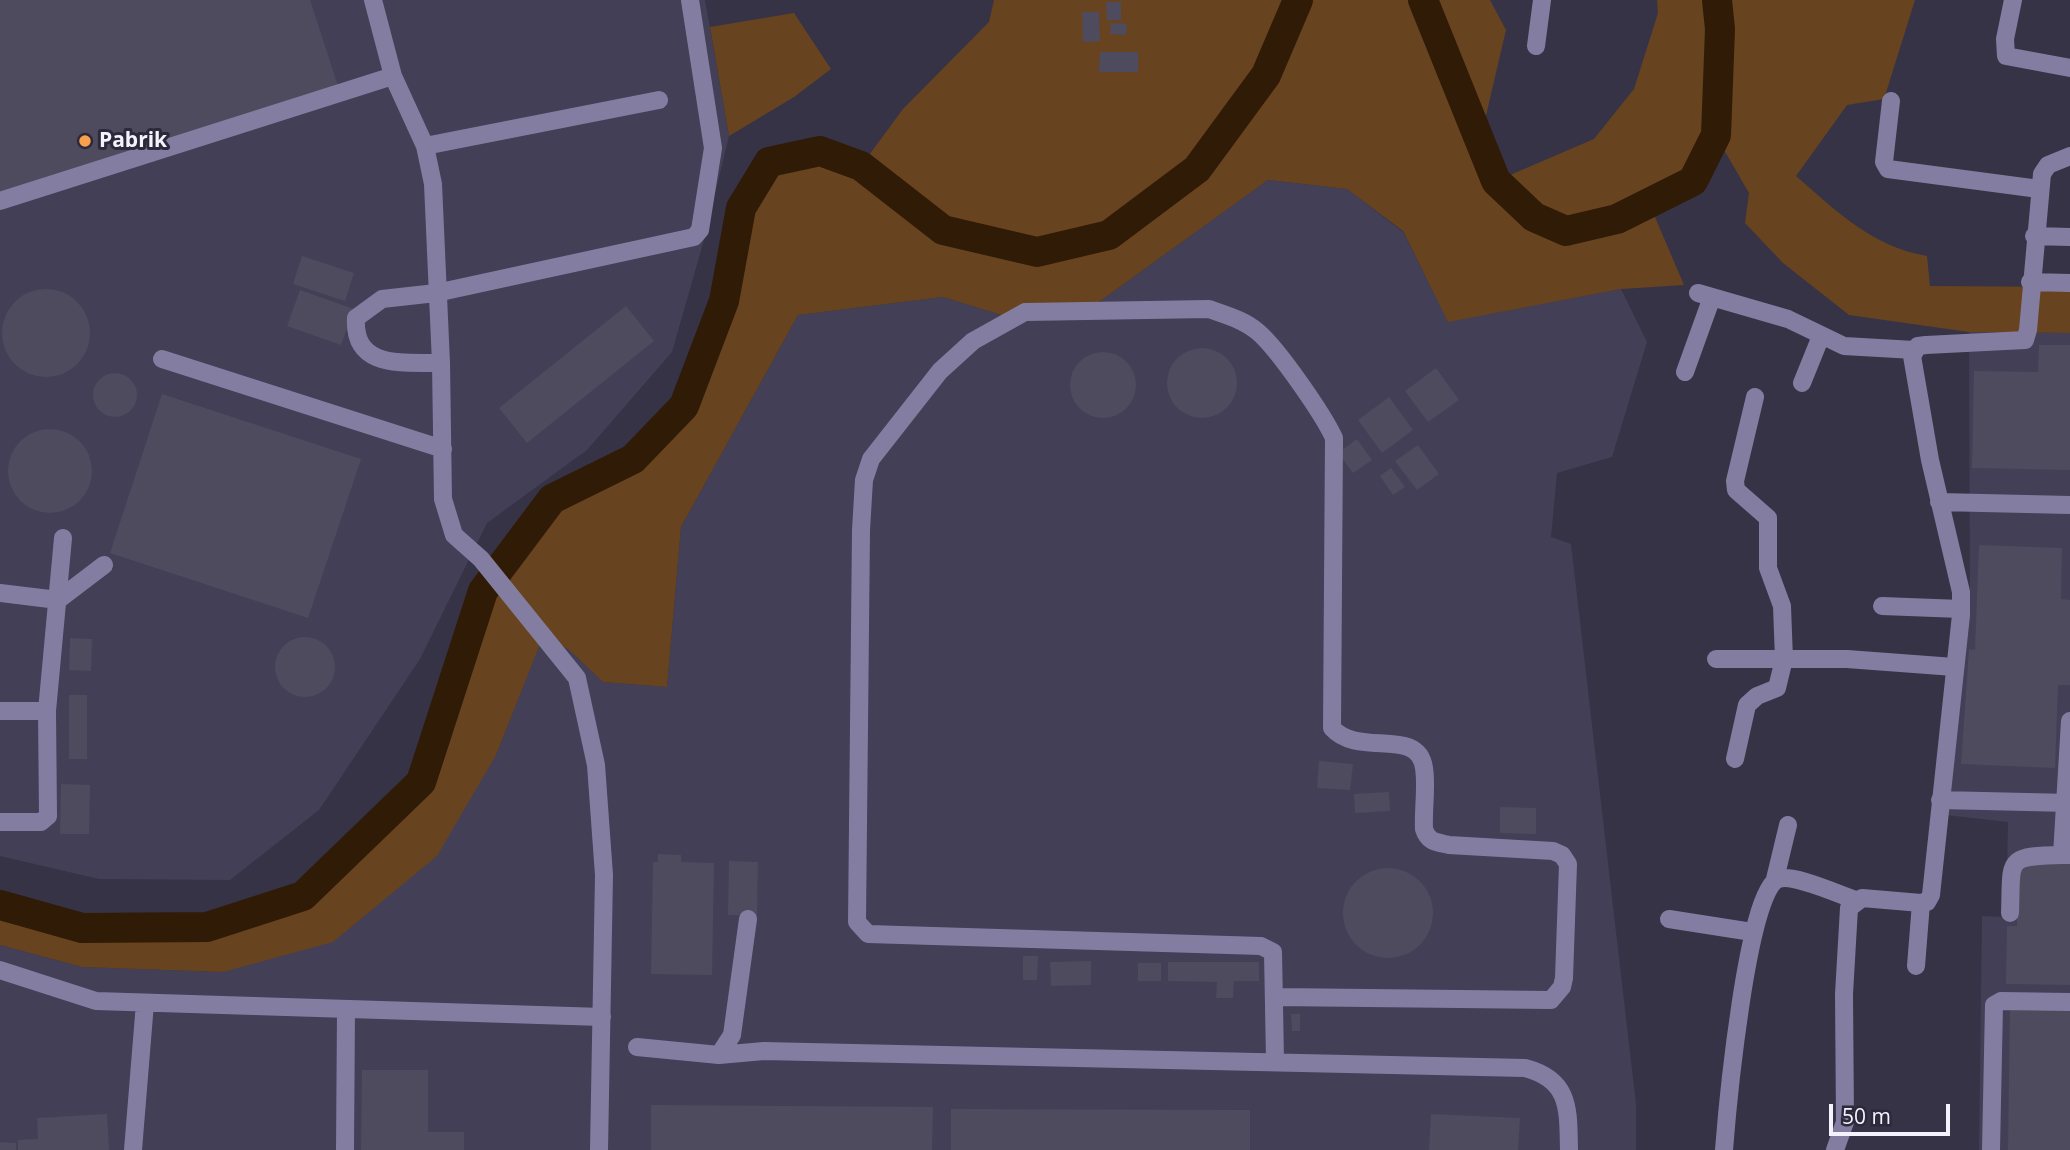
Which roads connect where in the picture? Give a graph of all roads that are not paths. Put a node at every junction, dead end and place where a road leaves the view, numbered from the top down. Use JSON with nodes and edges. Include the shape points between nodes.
{"nodes":[{"id":1,"x":373,"y":0,"type":"edge"},
{"id":2,"x":690,"y":0,"type":"edge"},
{"id":3,"x":1542,"y":0,"type":"edge"},
{"id":4,"x":2013,"y":0,"type":"edge"},
{"id":5,"x":1536,"y":46,"type":"dead end"},
{"id":6,"x":2070,"y":68,"type":"edge"},
{"id":7,"x":393,"y":76,"type":"junction"},
{"id":8,"x":659,"y":100,"type":"dead end"},
{"id":9,"x":1891,"y":100,"type":"dead end"},
{"id":10,"x":425,"y":146,"type":"junction"},
{"id":11,"x":2070,"y":156,"type":"edge"},
{"id":12,"x":2039,"y":189,"type":"junction"},
{"id":13,"x":0,"y":201,"type":"edge"},
{"id":14,"x":2034,"y":236,"type":"junction"},
{"id":15,"x":2070,"y":237,"type":"edge"},
{"id":16,"x":2070,"y":283,"type":"edge"},
{"id":17,"x":2030,"y":285,"type":"junction"},
{"id":18,"x":436,"y":293,"type":"junction"},
{"id":19,"x":1821,"y":336,"type":"junction"},
{"id":20,"x":1914,"y":350,"type":"junction"},
{"id":21,"x":162,"y":359,"type":"dead end"},
{"id":22,"x":442,"y":363,"type":"junction"},
{"id":23,"x":1685,"y":372,"type":"dead end"},
{"id":24,"x":1802,"y":383,"type":"dead end"},
{"id":25,"x":1755,"y":397,"type":"dead end"},
{"id":26,"x":443,"y":449,"type":"junction"},
{"id":27,"x":1939,"y":502,"type":"junction"},
{"id":28,"x":2070,"y":505,"type":"edge"},
{"id":29,"x":63,"y":538,"type":"dead end"},
{"id":30,"x":104,"y":565,"type":"dead end"},
{"id":31,"x":0,"y":593,"type":"edge"},
{"id":32,"x":58,"y":600,"type":"junction"},
{"id":33,"x":1882,"y":606,"type":"dead end"},
{"id":34,"x":1961,"y":609,"type":"junction"},
{"id":35,"x":1716,"y":659,"type":"dead end"},
{"id":36,"x":1784,"y":659,"type":"junction"},
{"id":37,"x":1954,"y":667,"type":"junction"},
{"id":38,"x":0,"y":711,"type":"edge"},
{"id":39,"x":47,"y":711,"type":"junction"},
{"id":40,"x":2070,"y":721,"type":"edge"},
{"id":41,"x":1735,"y":759,"type":"dead end"},
{"id":42,"x":1941,"y":800,"type":"junction"},
{"id":43,"x":2068,"y":803,"type":"edge"},
{"id":44,"x":0,"y":822,"type":"edge"},
{"id":45,"x":1788,"y":825,"type":"dead end"},
{"id":46,"x":2066,"y":855,"type":"edge"},
{"id":47,"x":1775,"y":879,"type":"junction"},
{"id":48,"x":1856,"y":900,"type":"junction"},
{"id":49,"x":1921,"y":903,"type":"junction"},
{"id":50,"x":2010,"y":913,"type":"dead end"},
{"id":51,"x":748,"y":919,"type":"dead end"},
{"id":52,"x":1669,"y":919,"type":"dead end"},
{"id":53,"x":1752,"y":932,"type":"junction"},
{"id":54,"x":1916,"y":966,"type":"dead end"},
{"id":55,"x":0,"y":970,"type":"edge"},
{"id":56,"x":1276,"y":997,"type":"junction"},
{"id":57,"x":2070,"y":1002,"type":"edge"},
{"id":58,"x":145,"y":1003,"type":"junction"},
{"id":59,"x":346,"y":1009,"type":"junction"},
{"id":60,"x":602,"y":1017,"type":"junction"},
{"id":61,"x":638,"y":1047,"type":"dead end"},
{"id":62,"x":719,"y":1055,"type":"junction"},
{"id":63,"x":1275,"y":1060,"type":"junction"},
{"id":64,"x":133,"y":1150,"type":"edge"},
{"id":65,"x":345,"y":1150,"type":"edge"},
{"id":66,"x":599,"y":1150,"type":"edge"},
{"id":67,"x":1569,"y":1150,"type":"edge"},
{"id":68,"x":1724,"y":1150,"type":"edge"},
{"id":69,"x":1835,"y":1150,"type":"edge"},
{"id":70,"x":1991,"y":1150,"type":"edge"}],
"edges":[{"from":1,"to":7,"type":"street"},
{"from":2,"to":18,"type":"street","via":[[713,148],[700,230],[694,237]]},
{"from":3,"to":5,"type":"street"},
{"from":4,"to":6,"type":"street","via":[[2006,56]]},
{"from":7,"to":10,"type":"street"},
{"from":7,"to":13,"type":"street"},
{"from":8,"to":10,"type":"street"},
{"from":9,"to":12,"type":"street","via":[[1884,162],[1888,169]]},
{"from":10,"to":18,"type":"street","via":[[433,184]]},
{"from":11,"to":12,"type":"street","via":[[2045,168]]},
{"from":12,"to":14,"type":"street"},
{"from":14,"to":15,"type":"street"},
{"from":14,"to":17,"type":"street"},
{"from":16,"to":17,"type":"street"},
{"from":17,"to":20,"type":"street","via":[[2028,330],[2022,341],[1926,345]]},
{"from":18,"to":22,"type":"street"},
{"from":18,"to":22,"type":"street","via":[[382,299],[356,318],[355,330],[361,347],[381,361]]},
{"from":19,"to":20,"type":"street","via":[[1857,348]]},
{"from":19,"to":23,"type":"street","via":[[1788,319],[1704,295]]},
{"from":19,"to":24,"type":"street"},
{"from":20,"to":27,"type":"street"},
{"from":21,"to":26,"type":"street"},
{"from":22,"to":26,"type":"street"},
{"from":25,"to":36,"type":"street","via":[[1735,481],[1736,490],[1768,518],[1768,568],[1781,597]]},
{"from":26,"to":60,"type":"street","via":[[443,499],[454,535],[481,559],[577,678],[596,765],[604,875]]},
{"from":27,"to":28,"type":"street"},
{"from":27,"to":34,"type":"street"},
{"from":29,"to":32,"type":"street"},
{"from":30,"to":32,"type":"street"},
{"from":31,"to":32,"type":"street"},
{"from":32,"to":39,"type":"street"},
{"from":33,"to":34,"type":"street"},
{"from":34,"to":37,"type":"street"},
{"from":35,"to":36,"type":"street"},
{"from":36,"to":37,"type":"street"},
{"from":36,"to":41,"type":"street","via":[[1777,688],[1747,705]]},
{"from":37,"to":42,"type":"street"},
{"from":38,"to":39,"type":"street"},
{"from":39,"to":44,"type":"street","via":[[47,818]]},
{"from":40,"to":43,"type":"street"},
{"from":42,"to":43,"type":"street"},
{"from":42,"to":49,"type":"street","via":[[1931,895]]},
{"from":43,"to":46,"type":"street"},
{"from":45,"to":47,"type":"street"},
{"from":46,"to":50,"type":"street","via":[[2017,859],[2011,866]]},
{"from":47,"to":48,"type":"street","via":[[1794,879]]},
{"from":47,"to":53,"type":"street"},
{"from":48,"to":49,"type":"street"},
{"from":48,"to":69,"type":"street","via":[[1849,908],[1844,994],[1845,1122]]},
{"from":49,"to":54,"type":"street"},
{"from":51,"to":62,"type":"street","via":[[732,1035]]},
{"from":52,"to":53,"type":"street"},
{"from":53,"to":68,"type":"street"},
{"from":55,"to":58,"type":"street","via":[[96,1001]]},
{"from":56,"to":56,"type":"street","via":[[1273,952],[1261,946],[868,934],[857,922],[864,480],[877,451],[940,371],[973,341],[1025,312],[1209,309],[1236,318],[1259,333],[1334,438],[1332,728],[1348,741],[1409,745],[1416,750],[1425,770],[1424,829],[1433,842],[1553,851],[1567,864],[1564,978],[1551,1000]]},
{"from":56,"to":63,"type":"street"},
{"from":57,"to":70,"type":"street","via":[[2001,1001],[1994,1005]]},
{"from":58,"to":59,"type":"street"},
{"from":58,"to":64,"type":"street"},
{"from":59,"to":60,"type":"street"},
{"from":59,"to":65,"type":"street"},
{"from":60,"to":66,"type":"street"},
{"from":61,"to":62,"type":"street"},
{"from":62,"to":63,"type":"street","via":[[764,1051]]},
{"from":63,"to":67,"type":"street","via":[[1538,1071],[1557,1084],[1566,1101]]}]}
